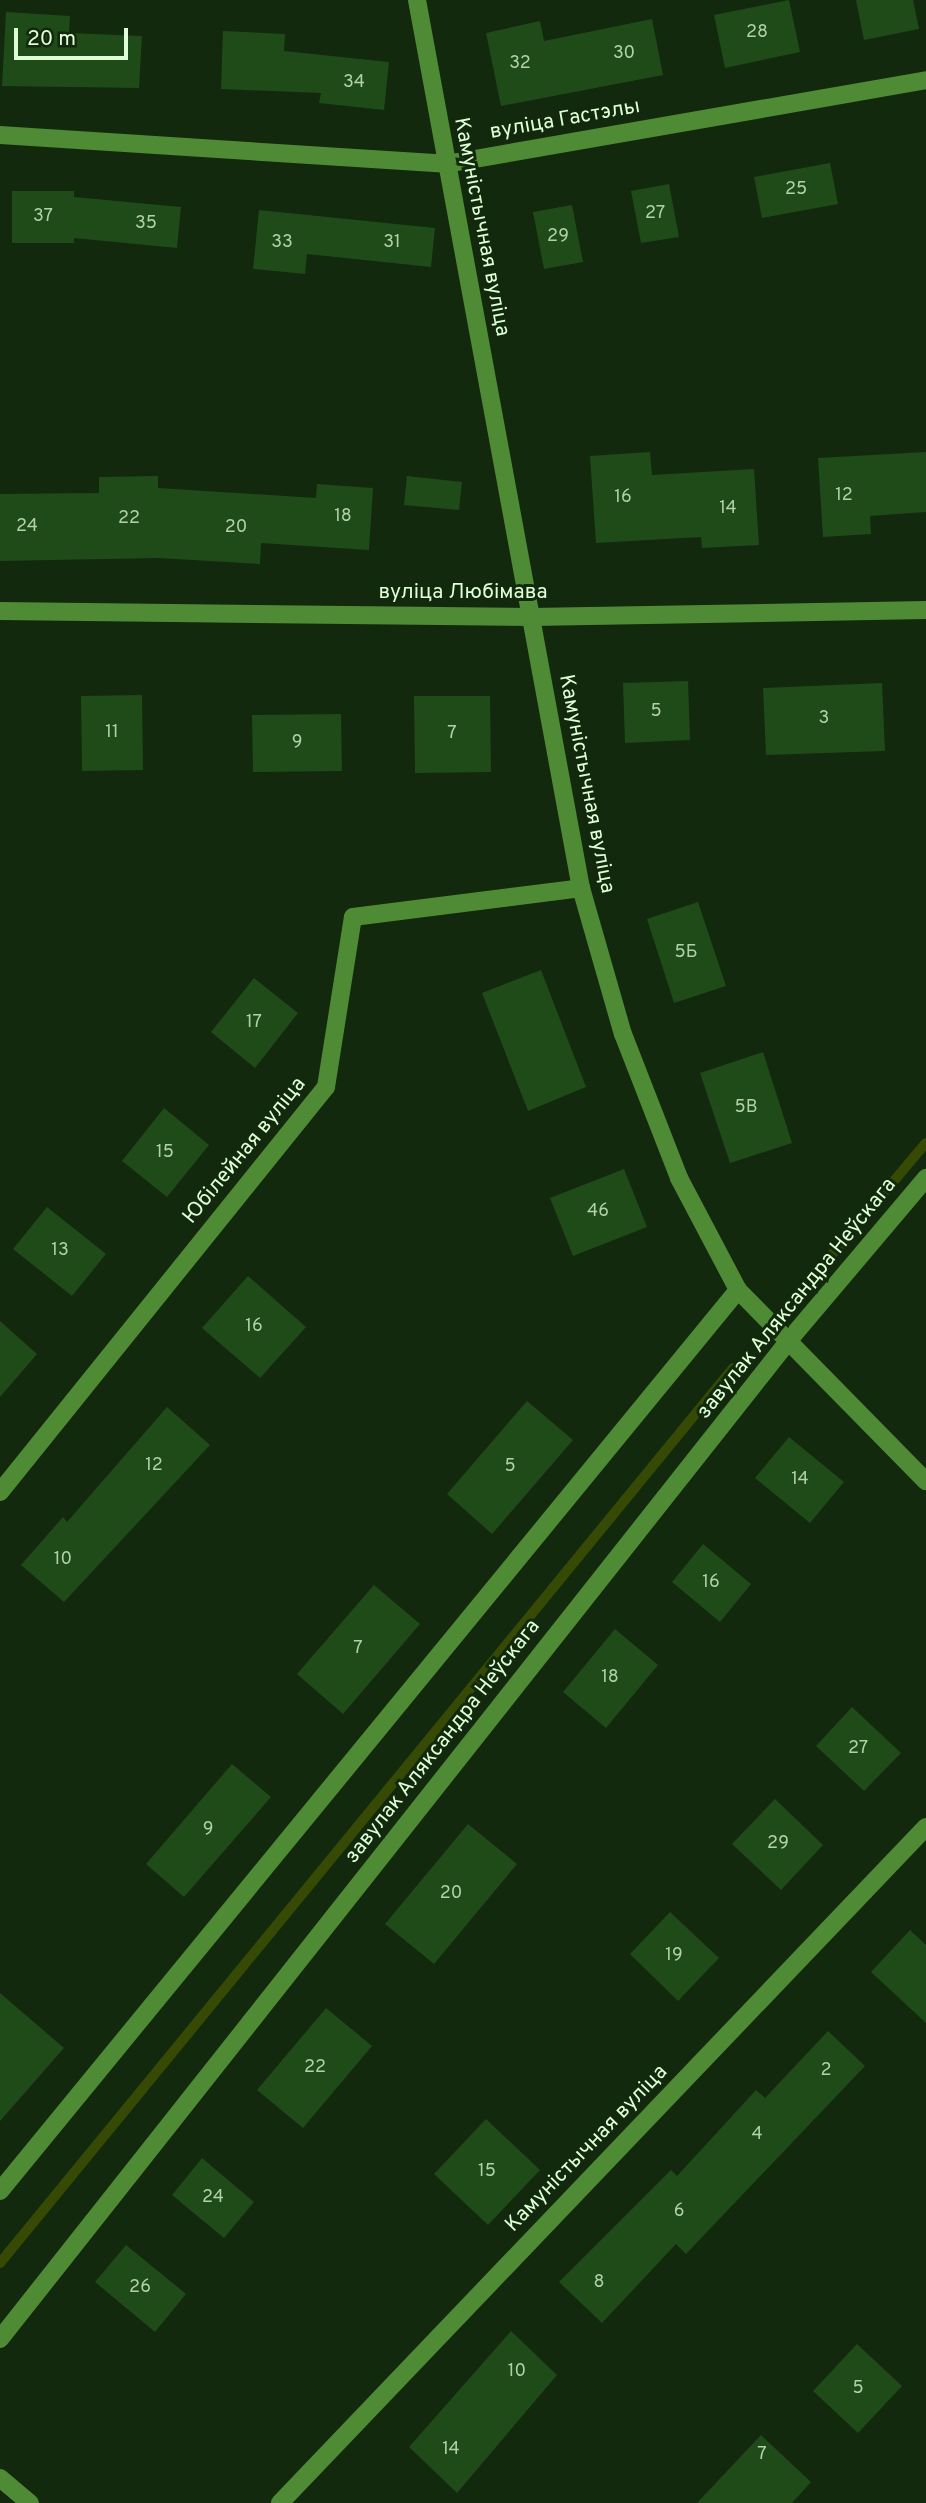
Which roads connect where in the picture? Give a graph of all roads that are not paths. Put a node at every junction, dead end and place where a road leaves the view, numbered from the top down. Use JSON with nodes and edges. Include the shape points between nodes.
{"nodes":[{"id":1,"x":417,"y":0,"type":"edge"},
{"id":2,"x":926,"y":80,"type":"edge"},
{"id":3,"x":0,"y":135,"type":"edge"},
{"id":4,"x":446,"y":164,"type":"junction"},
{"id":5,"x":926,"y":610,"type":"edge"},
{"id":6,"x":0,"y":611,"type":"edge"},
{"id":7,"x":531,"y":617,"type":"junction"},
{"id":8,"x":582,"y":888,"type":"junction"},
{"id":9,"x":926,"y":1178,"type":"edge"},
{"id":10,"x":738,"y":1290,"type":"junction"},
{"id":11,"x":790,"y":1339,"type":"junction"},
{"id":12,"x":926,"y":1481,"type":"edge"},
{"id":13,"x":0,"y":1492,"type":"edge"},
{"id":14,"x":926,"y":1827,"type":"edge"},
{"id":15,"x":0,"y":2191,"type":"edge"},
{"id":16,"x":0,"y":2339,"type":"edge"},
{"id":17,"x":0,"y":2478,"type":"edge"},
{"id":18,"x":30,"y":2503,"type":"edge"},
{"id":19,"x":280,"y":2503,"type":"edge"}],
"edges":[{"from":1,"to":4,"type":"street","name":"Камуністычная вуліца"},
{"from":2,"to":4,"type":"street","name":"вуліца Гастэлы"},
{"from":3,"to":4,"type":"street","name":"вуліца Гастэлы"},
{"from":4,"to":7,"type":"street","name":"Камуністычная вуліца"},
{"from":5,"to":7,"type":"street","name":"вуліца Любімава"},
{"from":6,"to":7,"type":"street","name":"вуліца Любімава"},
{"from":7,"to":8,"type":"street","name":"Камуністычная вуліца"},
{"from":8,"to":10,"type":"street","name":"Камуністычная вуліца","via":[[623,1034],[679,1178]]},
{"from":8,"to":13,"type":"street","name":"Юбілейная вуліца","via":[[353,916],[326,1087]]},
{"from":9,"to":11,"type":"street","name":"завулак Аляксандра Неўскага"},
{"from":10,"to":11,"type":"street","name":"Камуністычная вуліца"},
{"from":10,"to":15,"type":"street"},
{"from":11,"to":12,"type":"street","name":"Камуністычная вуліца"},
{"from":11,"to":16,"type":"street","name":"завулак Аляксандра Неўскага"},
{"from":14,"to":19,"type":"street","name":"Камуністычная вуліца"},
{"from":17,"to":18,"type":"street"}]}
